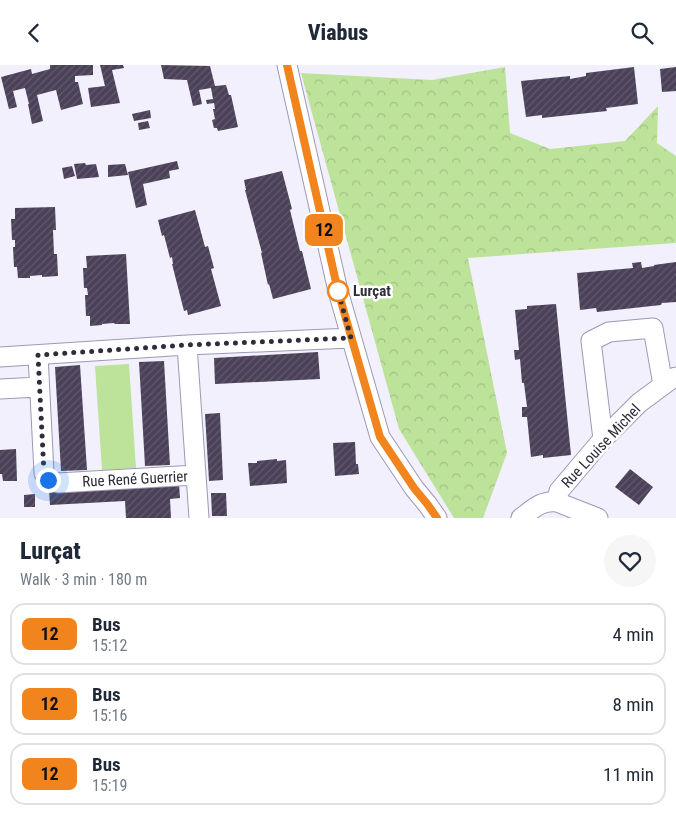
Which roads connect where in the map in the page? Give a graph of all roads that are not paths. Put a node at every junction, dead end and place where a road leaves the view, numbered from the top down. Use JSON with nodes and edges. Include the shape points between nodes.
{"nodes":[{"id":1,"x":286,"y":65,"type":"edge"},
{"id":2,"x":351,"y":338,"type":"junction"},
{"id":3,"x":187,"y":345,"type":"junction"},
{"id":4,"x":38,"y":355,"type":"junction"},
{"id":5,"x":0,"y":357,"type":"edge"},
{"id":6,"x":669,"y":381,"type":"edge"},
{"id":7,"x":39,"y":387,"type":"junction"},
{"id":8,"x":0,"y":389,"type":"edge"},
{"id":9,"x":603,"y":439,"type":"junction"},
{"id":10,"x":196,"y":475,"type":"junction"},
{"id":11,"x":557,"y":502,"type":"junction"},
{"id":12,"x":199,"y":518,"type":"edge"},
{"id":13,"x":437,"y":518,"type":"edge"},
{"id":14,"x":521,"y":518,"type":"edge"},
{"id":15,"x":598,"y":518,"type":"edge"}],
"edges":[{"from":1,"to":2,"type":"street"},
{"from":2,"to":3,"type":"street"},
{"from":2,"to":13,"type":"street","via":[[380,437]]},
{"from":3,"to":4,"type":"street"},
{"from":3,"to":10,"type":"street"},
{"from":4,"to":5,"type":"street"},
{"from":4,"to":7,"type":"street","name":"Rue René Guerrier"},
{"from":6,"to":9,"type":"street","name":"Rue Louise Michel","via":[[639,403]]},
{"from":6,"to":9,"type":"street","via":[[653,328],[609,332],[591,341]]},
{"from":7,"to":8,"type":"street"},
{"from":7,"to":10,"type":"street","name":"Rue René Guerrier","via":[[44,473],[48,480],[58,483]]},
{"from":9,"to":11,"type":"street","name":"Rue Louise Michel","via":[[559,491]]},
{"from":10,"to":12,"type":"street"},
{"from":11,"to":14,"type":"street","name":"Rue Louise Michel","via":[[544,502]]},
{"from":11,"to":15,"type":"street","name":"Rue Louise Michel"}]}
